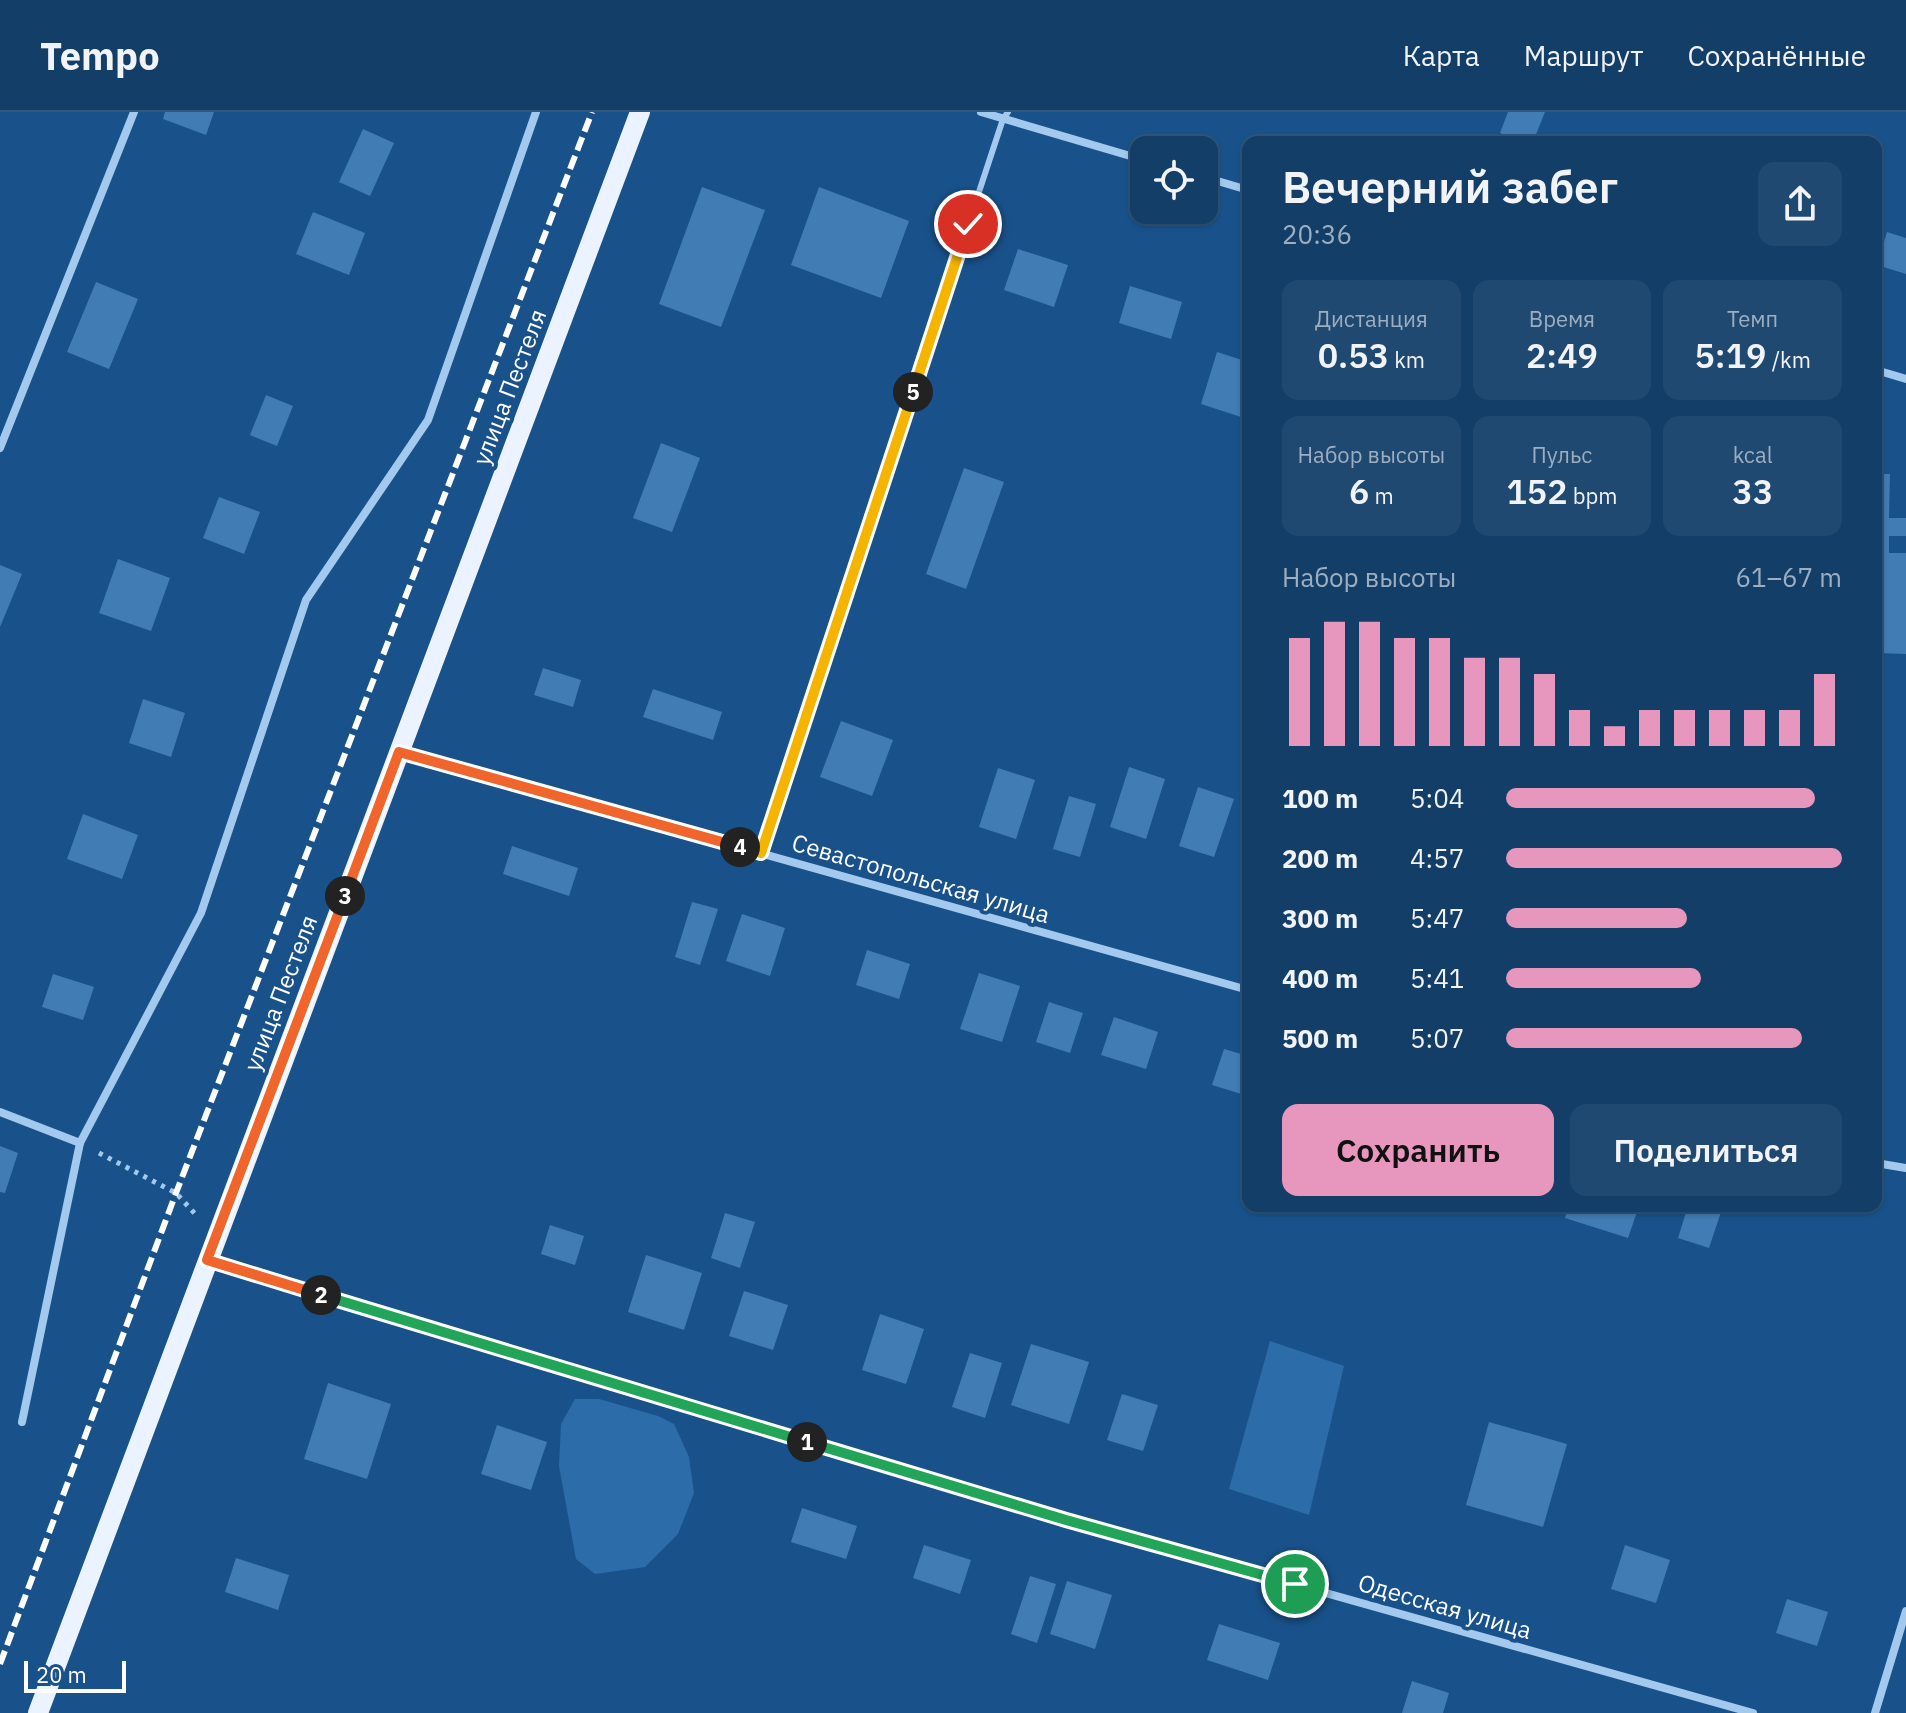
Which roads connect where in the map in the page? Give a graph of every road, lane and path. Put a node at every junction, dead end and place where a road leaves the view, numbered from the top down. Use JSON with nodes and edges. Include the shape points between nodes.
{"nodes":[{"id":1,"x":134,"y":112,"type":"edge"},
{"id":2,"x":536,"y":112,"type":"edge"},
{"id":3,"x":640,"y":112,"type":"edge"},
{"id":4,"x":981,"y":112,"type":"edge"},
{"id":5,"x":1005,"y":116,"type":"edge"},
{"id":6,"x":1130,"y":156,"type":"edge"},
{"id":7,"x":1218,"y":181,"type":"edge"},
{"id":8,"x":1242,"y":188,"type":"edge"},
{"id":9,"x":1882,"y":372,"type":"edge"},
{"id":10,"x":1906,"y":379,"type":"edge"},
{"id":11,"x":0,"y":448,"type":"edge"},
{"id":12,"x":399,"y":752,"type":"junction"},
{"id":13,"x":761,"y":853,"type":"junction"},
{"id":14,"x":1242,"y":988,"type":"edge"},
{"id":15,"x":0,"y":1112,"type":"edge"},
{"id":16,"x":80,"y":1143,"type":"junction"},
{"id":17,"x":1882,"y":1164,"type":"edge"},
{"id":18,"x":1906,"y":1168,"type":"edge"},
{"id":19,"x":216,"y":1236,"type":"junction"},
{"id":20,"x":207,"y":1260,"type":"junction"},
{"id":21,"x":22,"y":1422,"type":"dead end"},
{"id":22,"x":1906,"y":1611,"type":"edge"},
{"id":23,"x":38,"y":1713,"type":"edge"},
{"id":24,"x":1753,"y":1713,"type":"edge"},
{"id":25,"x":1875,"y":1713,"type":"edge"}],
"edges":[{"from":1,"to":11,"type":"street"},
{"from":2,"to":16,"type":"street","via":[[428,420],[306,600],[201,913]]},
{"from":3,"to":12,"type":"main road","name":"улица Пестеля"},
{"from":4,"to":5,"type":"street"},
{"from":5,"to":6,"type":"street"},
{"from":5,"to":13,"type":"lane"},
{"from":7,"to":8,"type":"street"},
{"from":9,"to":10,"type":"street"},
{"from":12,"to":13,"type":"street","name":"Севастопольская улица"},
{"from":12,"to":19,"type":"main road","name":"улица Пестеля"},
{"from":13,"to":14,"type":"street","name":"Севастопольская улица"},
{"from":15,"to":16,"type":"street"},
{"from":16,"to":19,"type":"path","via":[[176,1193]]},
{"from":16,"to":21,"type":"street"},
{"from":17,"to":18,"type":"street"},
{"from":19,"to":20,"type":"main road","name":"улица Пестеля"},
{"from":20,"to":23,"type":"main road","name":"улица Пестеля"},
{"from":20,"to":24,"type":"street","name":"Одесская улица","via":[[1066,1520]]},
{"from":22,"to":25,"type":"street"}]}
